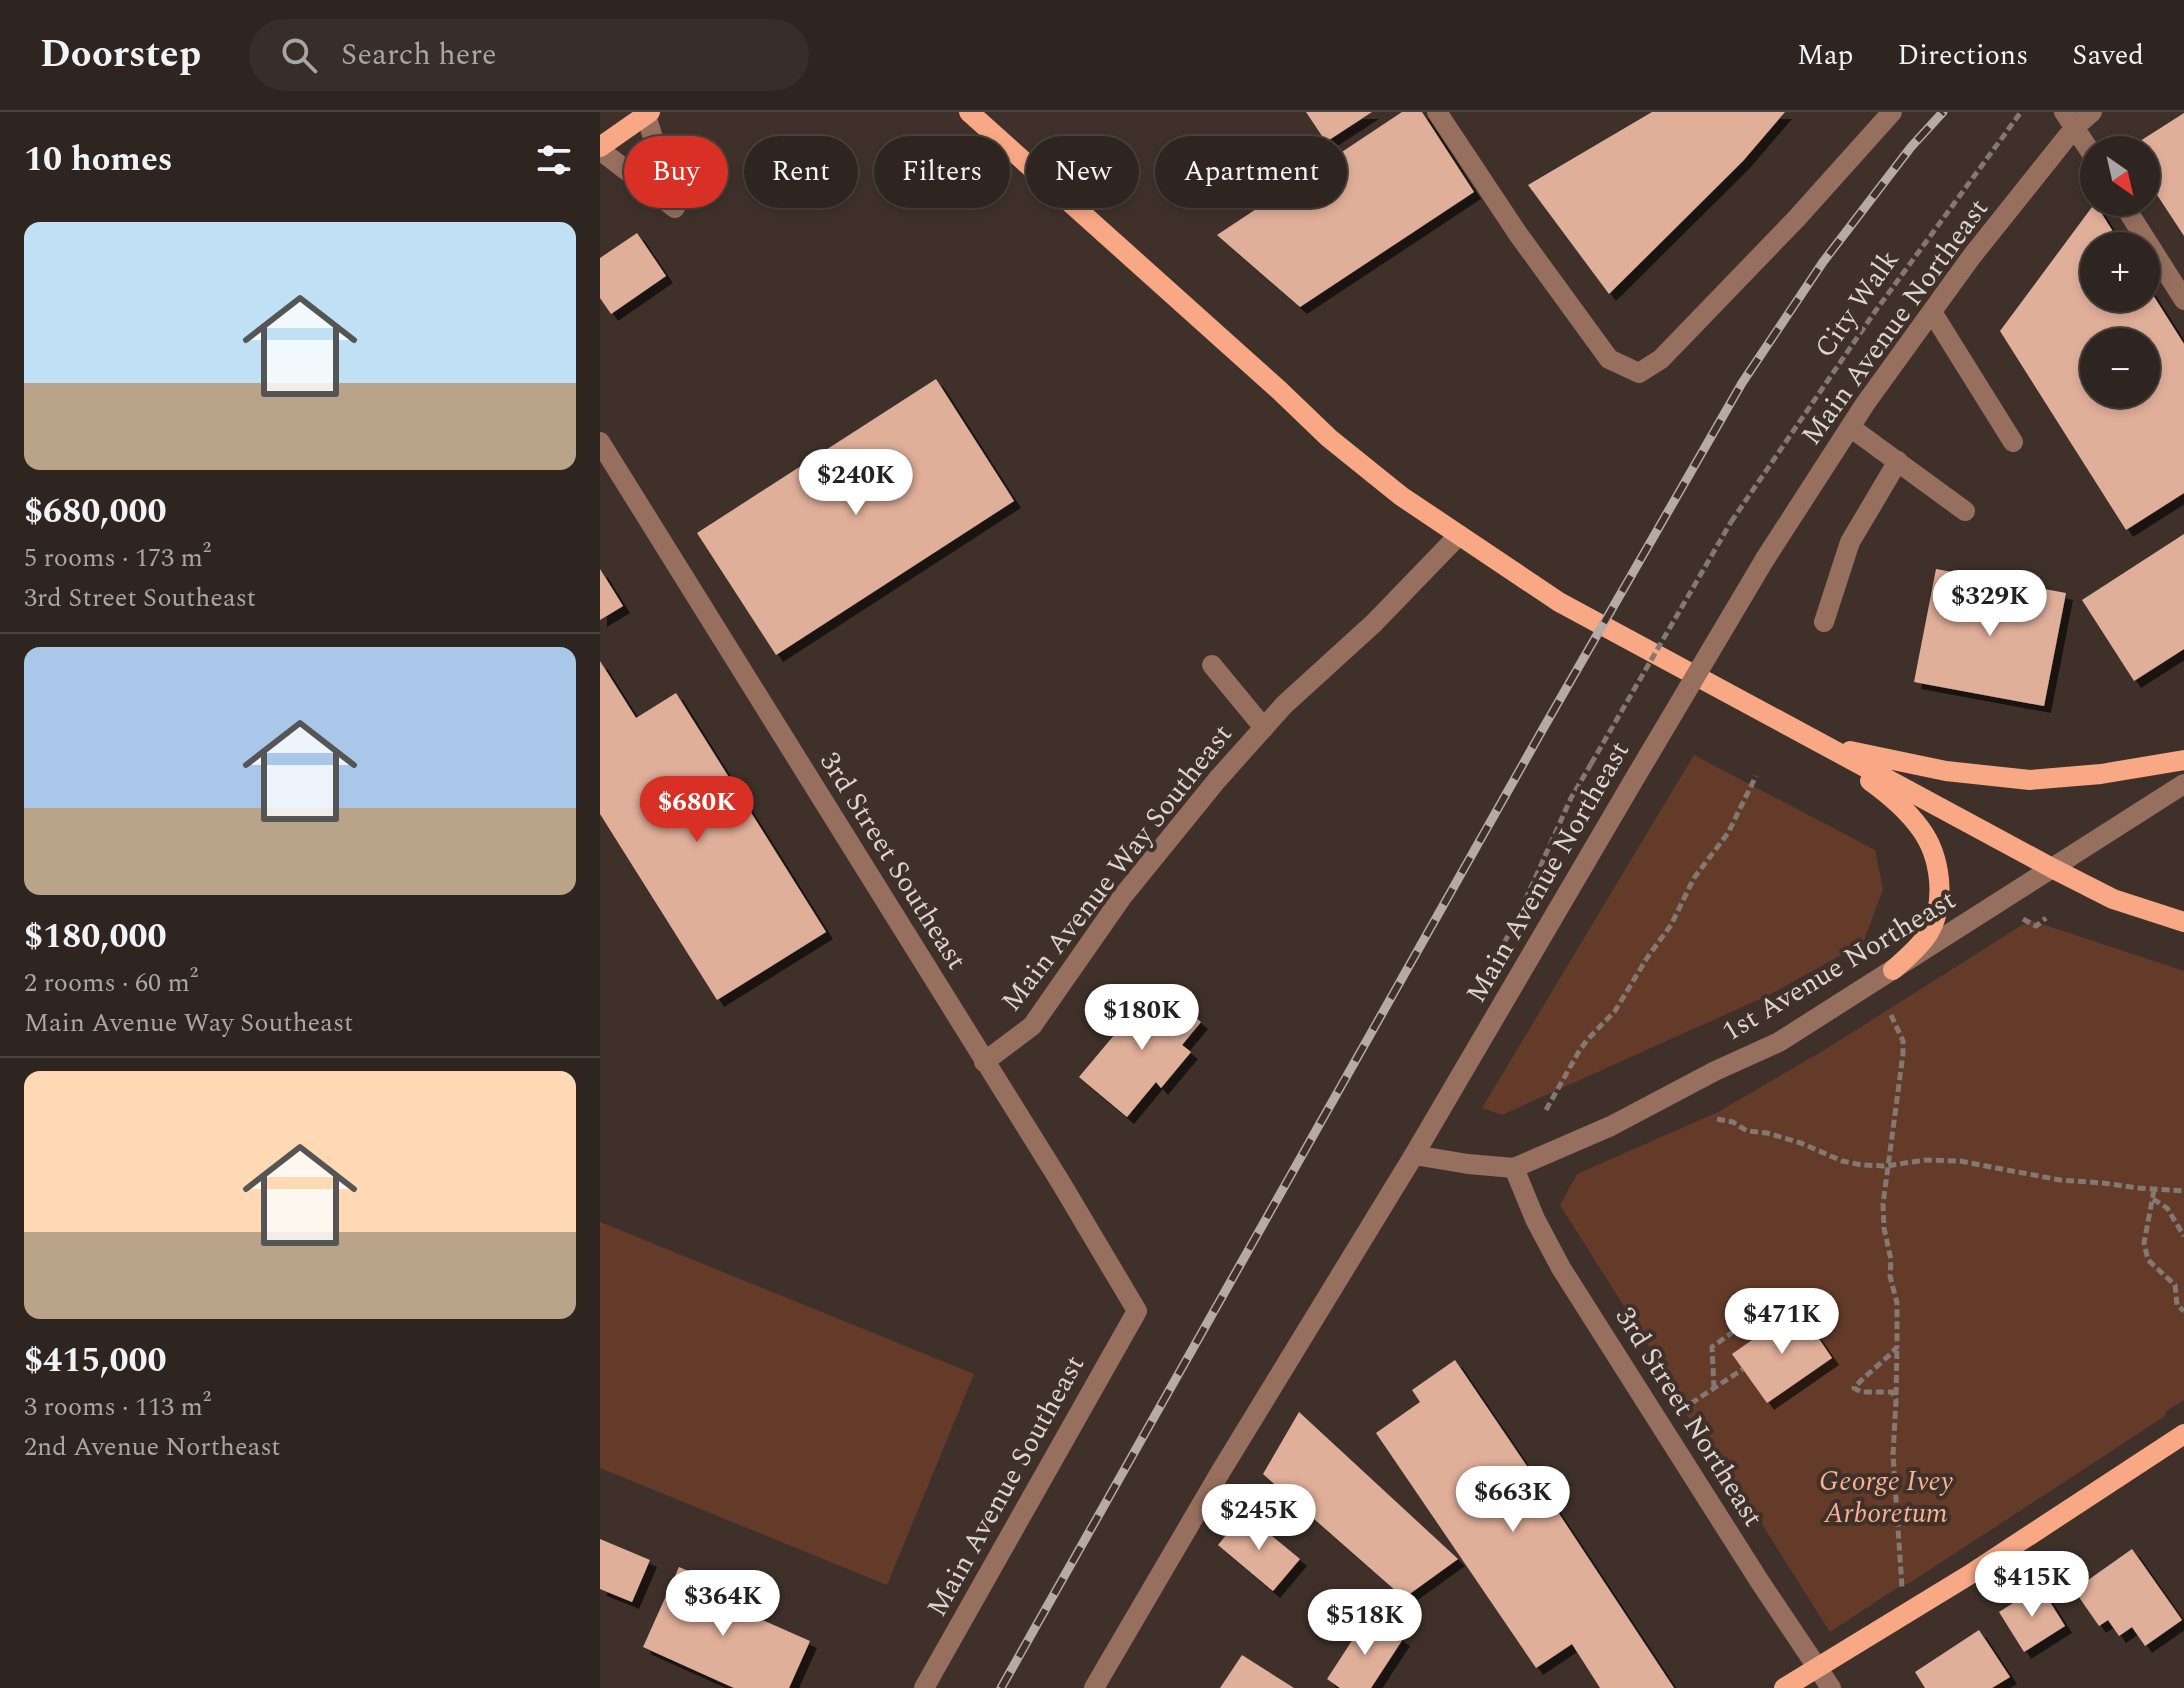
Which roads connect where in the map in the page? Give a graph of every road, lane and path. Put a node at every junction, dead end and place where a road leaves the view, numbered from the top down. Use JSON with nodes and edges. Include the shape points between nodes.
{"nodes":[{"id":1,"x":969,"y":112,"type":"edge"},
{"id":2,"x":1437,"y":112,"type":"edge"},
{"id":3,"x":1892,"y":112,"type":"edge"},
{"id":4,"x":2021,"y":112,"type":"edge"},
{"id":5,"x":2092,"y":112,"type":"edge"},
{"id":6,"x":647,"y":113,"type":"edge"},
{"id":7,"x":2069,"y":120,"type":"edge"},
{"id":8,"x":600,"y":149,"type":"edge"},
{"id":9,"x":2131,"y":216,"type":"edge"},
{"id":10,"x":2184,"y":300,"type":"edge"},
{"id":11,"x":1932,"y":312,"type":"junction"},
{"id":12,"x":1850,"y":427,"type":"junction"},
{"id":13,"x":600,"y":442,"type":"edge"},
{"id":14,"x":2013,"y":442,"type":"dead end"},
{"id":15,"x":1898,"y":461,"type":"junction"},
{"id":16,"x":1965,"y":511,"type":"dead end"},
{"id":17,"x":1459,"y":535,"type":"junction"},
{"id":18,"x":1824,"y":622,"type":"dead end"},
{"id":19,"x":1212,"y":665,"type":"dead end"},
{"id":20,"x":1264,"y":728,"type":"junction"},
{"id":21,"x":1826,"y":746,"type":"junction"},
{"id":22,"x":2184,"y":760,"type":"edge"},
{"id":23,"x":1591,"y":764,"type":"dead end"},
{"id":24,"x":1756,"y":776,"type":"dead end"},
{"id":25,"x":2184,"y":784,"type":"edge"},
{"id":26,"x":2052,"y":868,"type":"junction"},
{"id":27,"x":2046,"y":918,"type":"dead end"},
{"id":28,"x":2023,"y":919,"type":"dead end"},
{"id":29,"x":2184,"y":922,"type":"edge"},
{"id":30,"x":1893,"y":970,"type":"junction"},
{"id":31,"x":1891,"y":1015,"type":"dead end"},
{"id":32,"x":984,"y":1062,"type":"junction"},
{"id":33,"x":1546,"y":1110,"type":"dead end"},
{"id":34,"x":1717,"y":1119,"type":"dead end"},
{"id":35,"x":1414,"y":1155,"type":"junction"},
{"id":36,"x":1887,"y":1166,"type":"junction"},
{"id":37,"x":1514,"y":1168,"type":"junction"},
{"id":38,"x":2154,"y":1190,"type":"junction"},
{"id":39,"x":2184,"y":1191,"type":"edge"},
{"id":40,"x":2153,"y":1199,"type":"junction"},
{"id":41,"x":2184,"y":1236,"type":"edge"},
{"id":42,"x":1137,"y":1311,"type":"joint"},
{"id":43,"x":2184,"y":1311,"type":"edge"},
{"id":44,"x":1751,"y":1341,"type":"dead end"},
{"id":45,"x":1897,"y":1347,"type":"junction"},
{"id":46,"x":1743,"y":1369,"type":"dead end"},
{"id":47,"x":1714,"y":1389,"type":"junction"},
{"id":48,"x":1896,"y":1400,"type":"junction"},
{"id":49,"x":1660,"y":1424,"type":"junction"},
{"id":50,"x":2184,"y":1434,"type":"edge"},
{"id":51,"x":1912,"y":1610,"type":"junction"},
{"id":52,"x":1817,"y":1667,"type":"junction"},
{"id":53,"x":924,"y":1688,"type":"edge"},
{"id":54,"x":1094,"y":1688,"type":"edge"},
{"id":55,"x":1784,"y":1688,"type":"edge"},
{"id":56,"x":1831,"y":1688,"type":"edge"}],
"edges":[{"from":1,"to":17,"type":"main road","via":[[1329,438]]},
{"from":2,"to":3,"type":"street","via":[[1609,359],[1639,373],[1661,359]]},
{"from":4,"to":23,"type":"path","name":"City Walk","bridge":true,"via":[[1731,522]]},
{"from":5,"to":7,"type":"street","name":"Main Avenue Northeast"},
{"from":6,"to":8,"type":"main road"},
{"from":6,"to":8,"type":"street","via":[[675,208]]},
{"from":7,"to":11,"type":"street","name":"Main Avenue Northeast"},
{"from":9,"to":10,"type":"street"},
{"from":11,"to":12,"type":"street","name":"Main Avenue Northeast"},
{"from":11,"to":14,"type":"street"},
{"from":12,"to":15,"type":"street"},
{"from":12,"to":35,"type":"street","name":"Main Avenue Northeast","bridge":true,"via":[[1765,559]]},
{"from":13,"to":32,"type":"street","name":"3rd Street Southeast"},
{"from":15,"to":16,"type":"street"},
{"from":15,"to":18,"type":"street","via":[[1850,542]]},
{"from":17,"to":20,"type":"street","name":"Main Avenue Way Southeast"},
{"from":17,"to":21,"type":"main road","via":[[1559,602]]},
{"from":19,"to":20,"type":"street"},
{"from":20,"to":32,"type":"street","name":"Main Avenue Way Southeast","via":[[1122,897],[1032,1026]]},
{"from":21,"to":22,"type":"main road","via":[[1946,771],[2030,780]]},
{"from":21,"to":26,"type":"main road"},
{"from":21,"to":30,"type":"main road","via":[[1921,828],[1936,861],[1938,906],[1930,932]]},
{"from":24,"to":33,"type":"path","via":[[1671,925],[1615,1011],[1578,1053]]},
{"from":25,"to":26,"type":"street","name":"1st Avenue Northeast"},
{"from":26,"to":29,"type":"main road","via":[[2113,899]]},
{"from":26,"to":30,"type":"street","name":"1st Avenue Northeast"},
{"from":27,"to":28,"type":"path","via":[[2036,926]]},
{"from":30,"to":37,"type":"street","name":"1st Avenue Northeast","via":[[1779,1042]]},
{"from":31,"to":36,"type":"path","via":[[1903,1054]]},
{"from":32,"to":42,"type":"street","name":"3rd Street Southeast"},
{"from":34,"to":36,"type":"path","via":[[1801,1143],[1842,1161]]},
{"from":35,"to":37,"type":"street","name":"1st Avenue Northeast"},
{"from":35,"to":54,"type":"street","name":"Main Avenue Northeast"},
{"from":36,"to":38,"type":"path","via":[[1960,1161],[2060,1180]]},
{"from":36,"to":45,"type":"path","via":[[1884,1228],[1897,1303]]},
{"from":37,"to":49,"type":"street","name":"3rd Street Northeast","via":[[1561,1268]]},
{"from":38,"to":39,"type":"path"},
{"from":38,"to":40,"type":"path"},
{"from":40,"to":41,"type":"path","via":[[2167,1208]]},
{"from":40,"to":43,"type":"path","via":[[2144,1243],[2148,1260],[2175,1285],[2177,1305]]},
{"from":42,"to":53,"type":"street","name":"Main Avenue Southeast"},
{"from":44,"to":47,"type":"path","via":[[1741,1326],[1712,1347]]},
{"from":45,"to":48,"type":"path"},
{"from":45,"to":48,"type":"path","via":[[1854,1388],[1892,1392]]},
{"from":46,"to":47,"type":"path"},
{"from":47,"to":49,"type":"path"},
{"from":48,"to":51,"type":"path","via":[[1893,1455],[1902,1590]]},
{"from":49,"to":52,"type":"street","name":"3rd Street Northeast"},
{"from":50,"to":51,"type":"main road"},
{"from":51,"to":52,"type":"main road"},
{"from":52,"to":55,"type":"main road"},
{"from":52,"to":56,"type":"street","name":"3rd Street Northeast"}]}
